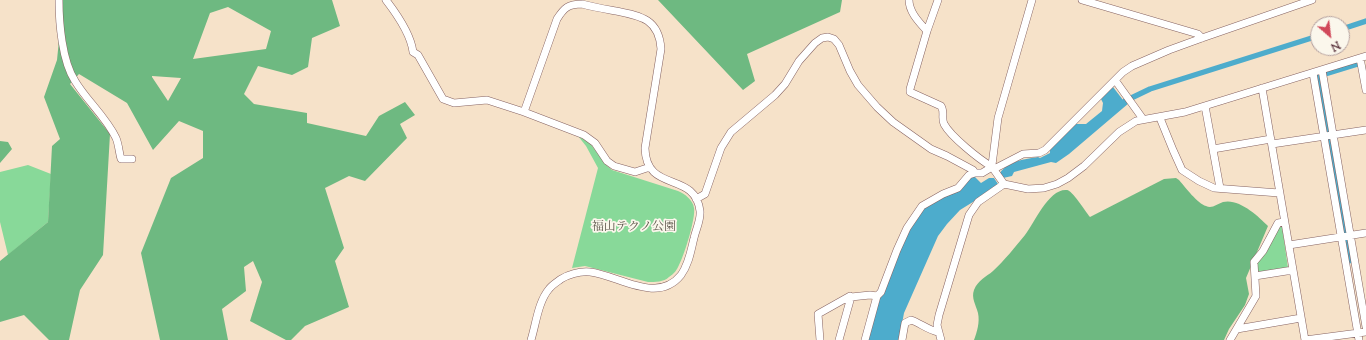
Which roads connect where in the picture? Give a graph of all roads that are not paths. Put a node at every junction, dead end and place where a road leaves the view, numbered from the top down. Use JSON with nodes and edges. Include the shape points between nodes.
{"nodes":[{"id":1,"x":59,"y":0,"type":"edge"},
{"id":2,"x":386,"y":0,"type":"edge"},
{"id":3,"x":909,"y":0,"type":"edge"},
{"id":4,"x":938,"y":0,"type":"edge"},
{"id":5,"x":1032,"y":0,"type":"edge"},
{"id":6,"x":1082,"y":0,"type":"edge"},
{"id":7,"x":1312,"y":0,"type":"edge"},
{"id":8,"x":927,"y":31,"type":"junction"},
{"id":9,"x":1202,"y":38,"type":"junction"},
{"id":10,"x":1363,"y":57,"type":"edge"},
{"id":11,"x":1313,"y":73,"type":"junction"},
{"id":12,"x":1323,"y":73,"type":"junction"},
{"id":13,"x":1115,"y":80,"type":"junction"},
{"id":14,"x":1262,"y":88,"type":"junction"},
{"id":15,"x":1366,"y":89,"type":"edge"},
{"id":16,"x":1205,"y":106,"type":"junction"},
{"id":17,"x":524,"y":112,"type":"junction"},
{"id":18,"x":1160,"y":118,"type":"junction"},
{"id":19,"x":1143,"y":119,"type":"junction"},
{"id":20,"x":1366,"y":130,"type":"edge"},
{"id":21,"x":1328,"y":136,"type":"junction"},
{"id":22,"x":1271,"y":142,"type":"junction"},
{"id":23,"x":1213,"y":149,"type":"junction"},
{"id":24,"x":132,"y":159,"type":"dead end"},
{"id":25,"x":650,"y":167,"type":"junction"},
{"id":26,"x":993,"y":168,"type":"junction"},
{"id":27,"x":975,"y":173,"type":"junction"},
{"id":28,"x":1004,"y":184,"type":"junction"},
{"id":29,"x":1220,"y":188,"type":"junction"},
{"id":30,"x":1279,"y":193,"type":"junction"},
{"id":31,"x":696,"y":199,"type":"junction"},
{"id":32,"x":1284,"y":222,"type":"junction"},
{"id":33,"x":1366,"y":233,"type":"edge"},
{"id":34,"x":1346,"y":236,"type":"junction"},
{"id":35,"x":1289,"y":245,"type":"junction"},
{"id":36,"x":1293,"y":270,"type":"junction"},
{"id":37,"x":1255,"y":276,"type":"junction"},
{"id":38,"x":877,"y":296,"type":"junction"},
{"id":39,"x":851,"y":298,"type":"junction"},
{"id":40,"x":1301,"y":318,"type":"junction"},
{"id":41,"x":1237,"y":329,"type":"junction"},
{"id":42,"x":938,"y":332,"type":"junction"},
{"id":43,"x":1362,"y":333,"type":"edge"},
{"id":44,"x":531,"y":340,"type":"edge"},
{"id":45,"x":820,"y":340,"type":"edge"},
{"id":46,"x":838,"y":340,"type":"edge"},
{"id":47,"x":865,"y":340,"type":"edge"},
{"id":48,"x":902,"y":340,"type":"edge"},
{"id":49,"x":941,"y":340,"type":"edge"},
{"id":50,"x":1230,"y":340,"type":"edge"},
{"id":51,"x":1305,"y":340,"type":"edge"}],
"edges":[{"from":1,"to":24,"type":"street","via":[[59,21],[74,80],[110,128],[117,140],[121,159]]},
{"from":2,"to":17,"type":"street","via":[[412,43],[413,52],[418,55],[443,99],[454,103],[487,100]]},
{"from":3,"to":8,"type":"street","via":[[915,17]]},
{"from":4,"to":8,"type":"street"},
{"from":5,"to":26,"type":"street","via":[[998,118]]},
{"from":6,"to":9,"type":"street","via":[[1198,34]]},
{"from":7,"to":9,"type":"street"},
{"from":8,"to":26,"type":"street","via":[[910,92],[941,106],[945,126]]},
{"from":9,"to":13,"type":"street","via":[[1141,61]]},
{"from":10,"to":12,"type":"street"},
{"from":10,"to":15,"type":"street"},
{"from":11,"to":12,"type":"street"},
{"from":11,"to":14,"type":"street"},
{"from":11,"to":21,"type":"street"},
{"from":12,"to":21,"type":"street"},
{"from":13,"to":19,"type":"street"},
{"from":13,"to":26,"type":"street","via":[[1045,150],[1023,154]]},
{"from":14,"to":16,"type":"street"},
{"from":14,"to":22,"type":"street"},
{"from":16,"to":18,"type":"street"},
{"from":16,"to":23,"type":"street"},
{"from":17,"to":25,"type":"street","via":[[584,135],[614,166],[635,172]]},
{"from":17,"to":25,"type":"street","via":[[562,10],[573,4],[582,4],[640,15],[652,24],[661,40],[645,148]]},
{"from":18,"to":19,"type":"street"},
{"from":18,"to":29,"type":"street","via":[[1182,170],[1199,181]]},
{"from":19,"to":28,"type":"street","via":[[1119,132],[1084,166],[1057,184],[1028,189]]},
{"from":20,"to":21,"type":"street"},
{"from":21,"to":22,"type":"street"},
{"from":21,"to":34,"type":"street"},
{"from":22,"to":23,"type":"street"},
{"from":22,"to":30,"type":"street"},
{"from":23,"to":29,"type":"street"},
{"from":25,"to":31,"type":"street","via":[[656,175],[689,189]]},
{"from":26,"to":27,"type":"street"},
{"from":26,"to":28,"type":"street"},
{"from":27,"to":31,"type":"street","via":[[952,158],[931,149],[893,122],[858,85],[839,45],[828,37],[815,43],[775,95],[731,132],[721,148],[706,194]]},
{"from":27,"to":38,"type":"street","via":[[969,175],[958,188],[933,199],[919,209],[907,228],[881,292]]},
{"from":28,"to":42,"type":"street","via":[[978,202],[969,215],[939,315]]},
{"from":29,"to":30,"type":"street"},
{"from":30,"to":32,"type":"street"},
{"from":31,"to":44,"type":"street","via":[[700,211],[699,221],[681,275],[662,287],[650,288],[591,272],[568,275],[549,289],[541,303]]},
{"from":32,"to":35,"type":"street"},
{"from":32,"to":37,"type":"street","via":[[1278,223],[1264,251],[1254,262]]},
{"from":33,"to":34,"type":"street"},
{"from":34,"to":35,"type":"street"},
{"from":34,"to":43,"type":"street"},
{"from":34,"to":43,"type":"street"},
{"from":35,"to":36,"type":"street"},
{"from":36,"to":37,"type":"street"},
{"from":36,"to":40,"type":"street"},
{"from":37,"to":41,"type":"street","via":[[1256,296]]},
{"from":38,"to":39,"type":"street","via":[[870,294]]},
{"from":38,"to":47,"type":"street"},
{"from":39,"to":45,"type":"street","via":[[850,296],[818,314]]},
{"from":39,"to":46,"type":"street"},
{"from":40,"to":41,"type":"street"},
{"from":40,"to":51,"type":"street"},
{"from":41,"to":50,"type":"street"},
{"from":42,"to":48,"type":"street","via":[[911,320],[905,323]]},
{"from":42,"to":49,"type":"street"},
{"from":43,"to":51,"type":"street"}]}
